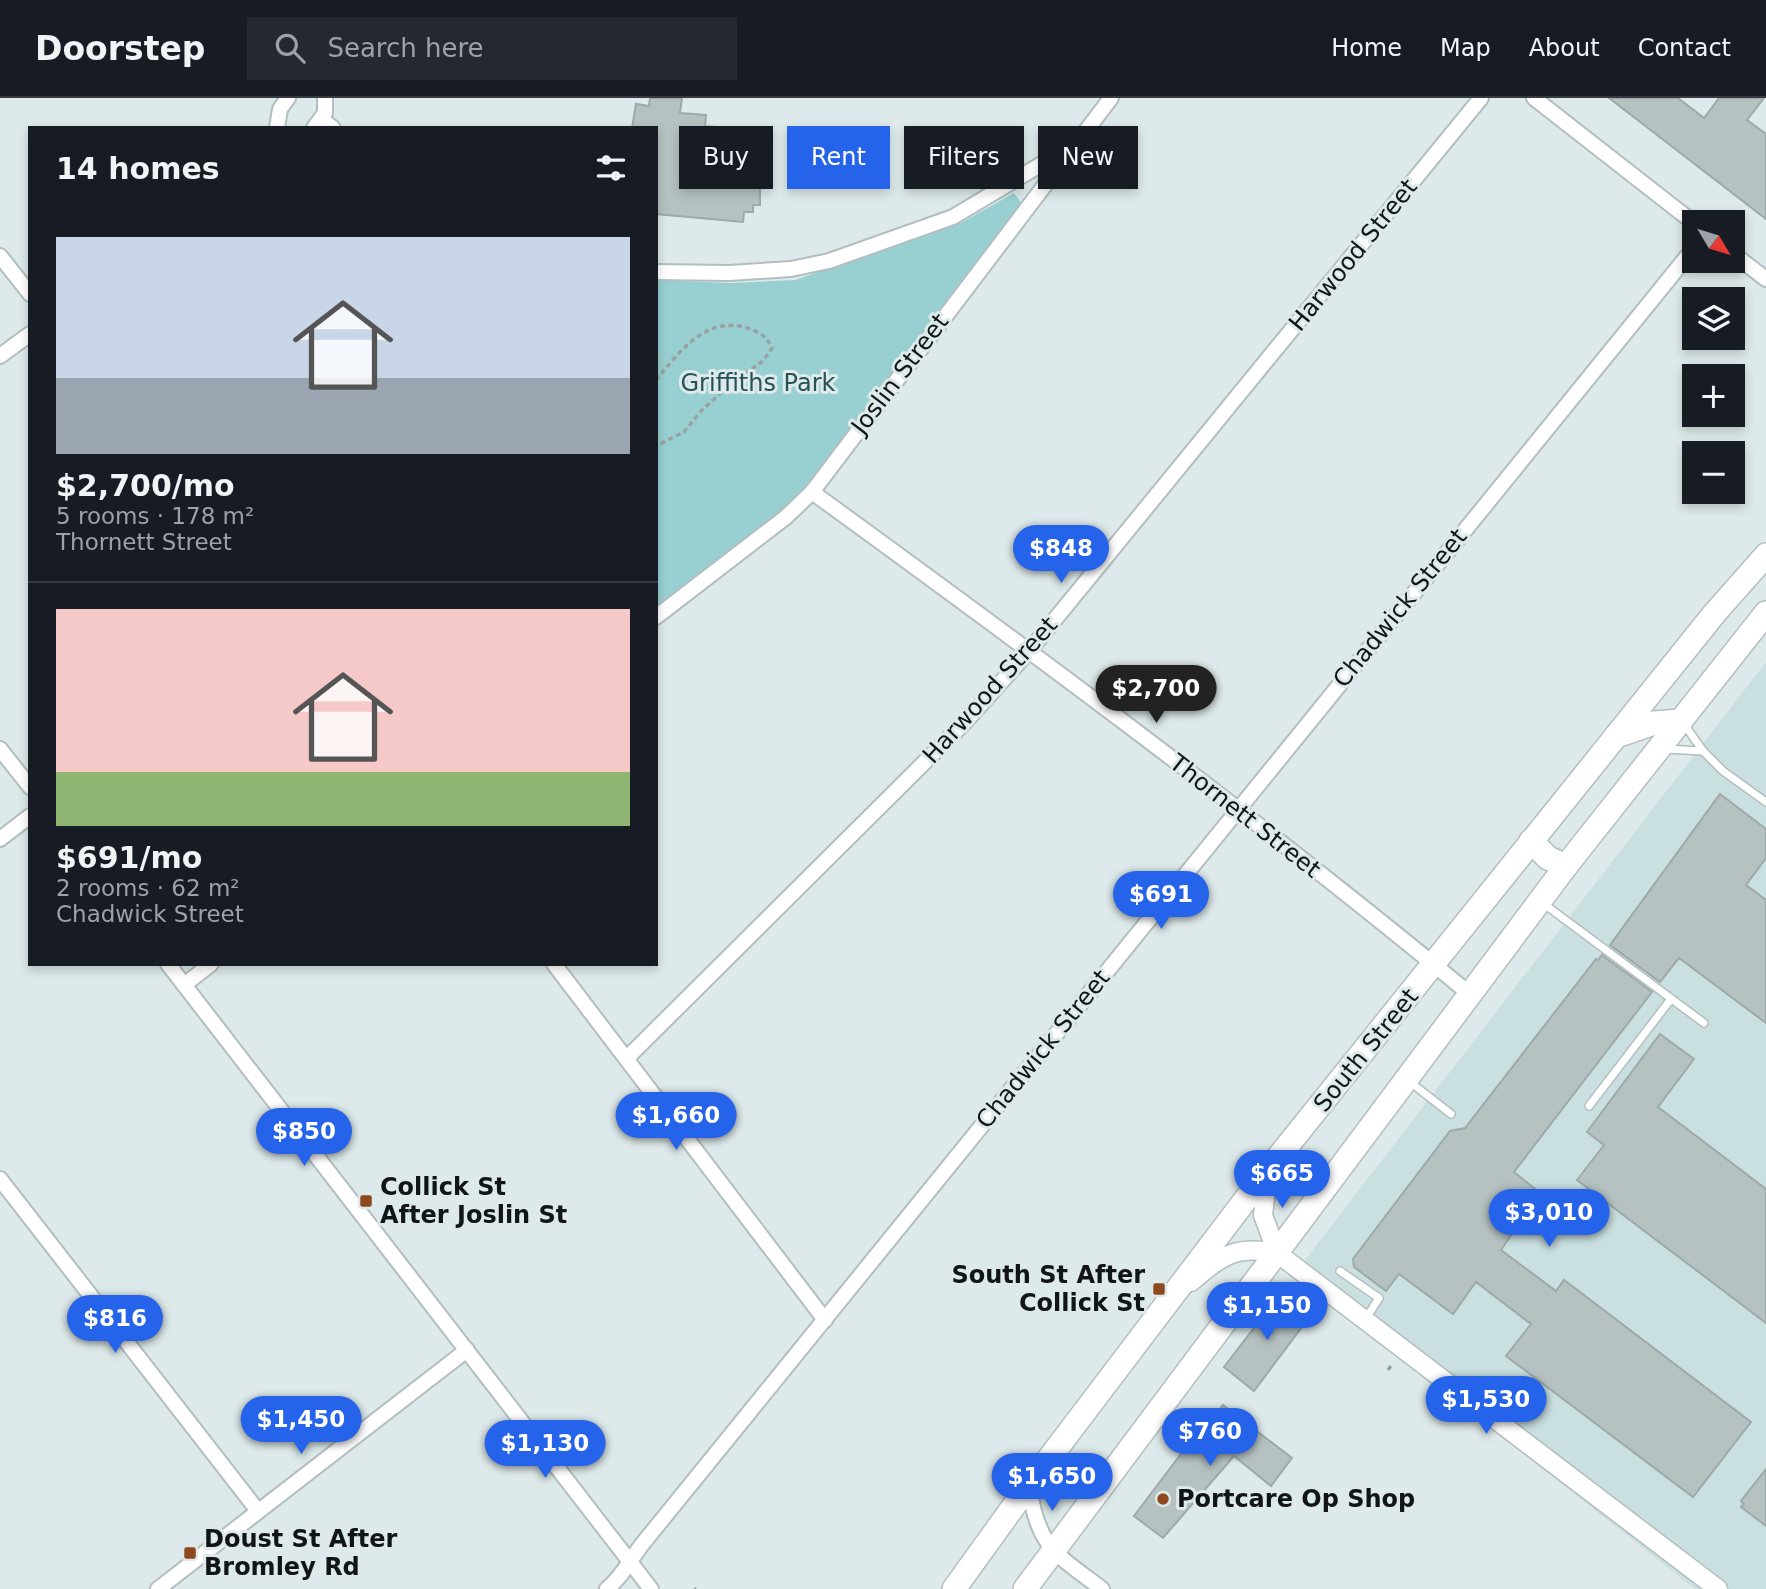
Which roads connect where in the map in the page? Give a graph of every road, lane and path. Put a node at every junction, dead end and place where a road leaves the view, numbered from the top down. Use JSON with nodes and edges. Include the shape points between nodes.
{"nodes":[{"id":1,"x":288,"y":98,"type":"edge"},
{"id":2,"x":326,"y":98,"type":"edge"},
{"id":3,"x":1111,"y":98,"type":"edge"},
{"id":4,"x":1481,"y":98,"type":"edge"},
{"id":5,"x":1534,"y":98,"type":"edge"},
{"id":6,"x":318,"y":123,"type":"edge"},
{"id":7,"x":277,"y":126,"type":"edge"},
{"id":8,"x":1088,"y":126,"type":"edge"},
{"id":9,"x":1038,"y":166,"type":"edge"},
{"id":10,"x":1040,"y":189,"type":"edge"},
{"id":11,"x":1682,"y":214,"type":"edge"},
{"id":12,"x":0,"y":256,"type":"edge"},
{"id":13,"x":1682,"y":263,"type":"edge"},
{"id":14,"x":1745,"y":263,"type":"edge"},
{"id":15,"x":658,"y":272,"type":"edge"},
{"id":16,"x":1766,"y":279,"type":"edge"},
{"id":17,"x":28,"y":292,"type":"edge"},
{"id":18,"x":28,"y":335,"type":"edge"},
{"id":19,"x":0,"y":356,"type":"edge"},
{"id":20,"x":658,"y":378,"type":"edge"},
{"id":21,"x":658,"y":445,"type":"edge"},
{"id":22,"x":812,"y":492,"type":"junction"},
{"id":23,"x":1766,"y":555,"type":"edge"},
{"id":24,"x":1766,"y":613,"type":"edge"},
{"id":25,"x":658,"y":615,"type":"edge"},
{"id":26,"x":1030,"y":650,"type":"junction"},
{"id":27,"x":1681,"y":721,"type":"junction"},
{"id":28,"x":1616,"y":736,"type":"junction"},
{"id":29,"x":0,"y":748,"type":"edge"},
{"id":30,"x":1659,"y":749,"type":"junction"},
{"id":31,"x":1703,"y":751,"type":"junction"},
{"id":32,"x":28,"y":784,"type":"edge"},
{"id":33,"x":1766,"y":803,"type":"edge"},
{"id":34,"x":1236,"y":808,"type":"junction"},
{"id":35,"x":28,"y":818,"type":"edge"},
{"id":36,"x":0,"y":839,"type":"edge"},
{"id":37,"x":1531,"y":841,"type":"junction"},
{"id":38,"x":1566,"y":866,"type":"junction"},
{"id":39,"x":1541,"y":901,"type":"junction"},
{"id":40,"x":1434,"y":965,"type":"junction"},
{"id":41,"x":170,"y":966,"type":"edge"},
{"id":42,"x":208,"y":966,"type":"edge"},
{"id":43,"x":556,"y":966,"type":"edge"},
{"id":44,"x":184,"y":985,"type":"junction"},
{"id":45,"x":1471,"y":995,"type":"junction"},
{"id":46,"x":1671,"y":999,"type":"junction"},
{"id":47,"x":1704,"y":1023,"type":"dead end"},
{"id":48,"x":627,"y":1058,"type":"junction"},
{"id":49,"x":1407,"y":1080,"type":"junction"},
{"id":50,"x":1589,"y":1106,"type":"dead end"},
{"id":51,"x":1451,"y":1114,"type":"dead end"},
{"id":52,"x":1268,"y":1170,"type":"junction"},
{"id":53,"x":0,"y":1179,"type":"edge"},
{"id":54,"x":1277,"y":1253,"type":"junction"},
{"id":55,"x":1340,"y":1271,"type":"dead end"},
{"id":56,"x":1173,"y":1297,"type":"junction"},
{"id":57,"x":825,"y":1320,"type":"junction"},
{"id":58,"x":1365,"y":1320,"type":"junction"},
{"id":59,"x":467,"y":1350,"type":"junction"},
{"id":60,"x":1029,"y":1485,"type":"junction"},
{"id":61,"x":258,"y":1511,"type":"junction"},
{"id":62,"x":1052,"y":1551,"type":"junction"},
{"id":63,"x":629,"y":1561,"type":"junction"},
{"id":64,"x":158,"y":1589,"type":"edge"},
{"id":65,"x":607,"y":1589,"type":"edge"},
{"id":66,"x":651,"y":1589,"type":"edge"},
{"id":67,"x":954,"y":1589,"type":"edge"},
{"id":68,"x":1025,"y":1589,"type":"edge"},
{"id":69,"x":1102,"y":1589,"type":"edge"},
{"id":70,"x":1718,"y":1589,"type":"edge"}],
"edges":[{"from":1,"to":7,"type":"street","via":[[280,109]]},
{"from":2,"to":6,"type":"street","via":[[327,107]]},
{"from":3,"to":8,"type":"street","name":"Joslin Street"},
{"from":4,"to":26,"type":"street","name":"Harwood Street"},
{"from":5,"to":11,"type":"street"},
{"from":9,"to":15,"type":"street","via":[[953,217],[829,261],[729,273]]},
{"from":10,"to":22,"type":"street","name":"Joslin Street"},
{"from":12,"to":17,"type":"street"},
{"from":13,"to":34,"type":"street","name":"Chadwick Street"},
{"from":14,"to":16,"type":"street"},
{"from":18,"to":19,"type":"street"},
{"from":20,"to":21,"type":"path","via":[[687,343],[723,326],[758,332],[772,348],[764,361],[731,384],[684,432]]},
{"from":22,"to":25,"type":"street","name":"Joslin Street"},
{"from":22,"to":26,"type":"street","name":"Thornett Street"},
{"from":23,"to":28,"type":"main road","name":"South Street"},
{"from":24,"to":27,"type":"main road","name":"South Street"},
{"from":26,"to":34,"type":"street","name":"Thornett Street"},
{"from":26,"to":48,"type":"street","name":"Harwood Street","via":[[967,721]]},
{"from":27,"to":28,"type":"main road","via":[[1654,723]]},
{"from":27,"to":30,"type":"main road","name":"South Street"},
{"from":27,"to":31,"type":"lane"},
{"from":28,"to":37,"type":"main road","name":"South Street"},
{"from":29,"to":32,"type":"street"},
{"from":30,"to":31,"type":"lane"},
{"from":30,"to":38,"type":"main road","name":"South Street"},
{"from":31,"to":33,"type":"lane"},
{"from":34,"to":40,"type":"street","name":"Thornett Street"},
{"from":34,"to":57,"type":"street","name":"Chadwick Street"},
{"from":35,"to":36,"type":"street"},
{"from":37,"to":38,"type":"main road","via":[[1548,858]]},
{"from":37,"to":40,"type":"main road","name":"South Street"},
{"from":38,"to":39,"type":"main road","name":"South Street"},
{"from":39,"to":45,"type":"main road","name":"South Street"},
{"from":39,"to":46,"type":"lane"},
{"from":40,"to":45,"type":"street","name":"Thornett Street"},
{"from":40,"to":52,"type":"main road","name":"South Street"},
{"from":41,"to":44,"type":"street"},
{"from":42,"to":44,"type":"street"},
{"from":43,"to":48,"type":"street"},
{"from":44,"to":59,"type":"street"},
{"from":45,"to":49,"type":"main road","name":"South Street"},
{"from":46,"to":47,"type":"lane"},
{"from":46,"to":50,"type":"lane"},
{"from":48,"to":57,"type":"street"},
{"from":49,"to":51,"type":"lane"},
{"from":49,"to":54,"type":"main road","name":"South Street"},
{"from":52,"to":54,"type":"street","via":[[1263,1215]]},
{"from":52,"to":56,"type":"main road","name":"South Street"},
{"from":53,"to":61,"type":"street"},
{"from":54,"to":56,"type":"street","via":[[1248,1248],[1227,1254]]},
{"from":54,"to":58,"type":"street"},
{"from":54,"to":62,"type":"main road","name":"South Street"},
{"from":55,"to":58,"type":"lane","via":[[1379,1298]]},
{"from":56,"to":60,"type":"main road","name":"South Street"},
{"from":57,"to":63,"type":"street","name":"Chadwick Street"},
{"from":58,"to":70,"type":"street"},
{"from":59,"to":61,"type":"street"},
{"from":59,"to":63,"type":"street"},
{"from":60,"to":62,"type":"street","via":[[1038,1527]]},
{"from":60,"to":67,"type":"main road","name":"South Street"},
{"from":61,"to":64,"type":"street"},
{"from":62,"to":68,"type":"main road","name":"South Street"},
{"from":62,"to":69,"type":"street"},
{"from":63,"to":65,"type":"street","name":"Chadwick Street","via":[[624,1576]]},
{"from":63,"to":66,"type":"street"}]}
